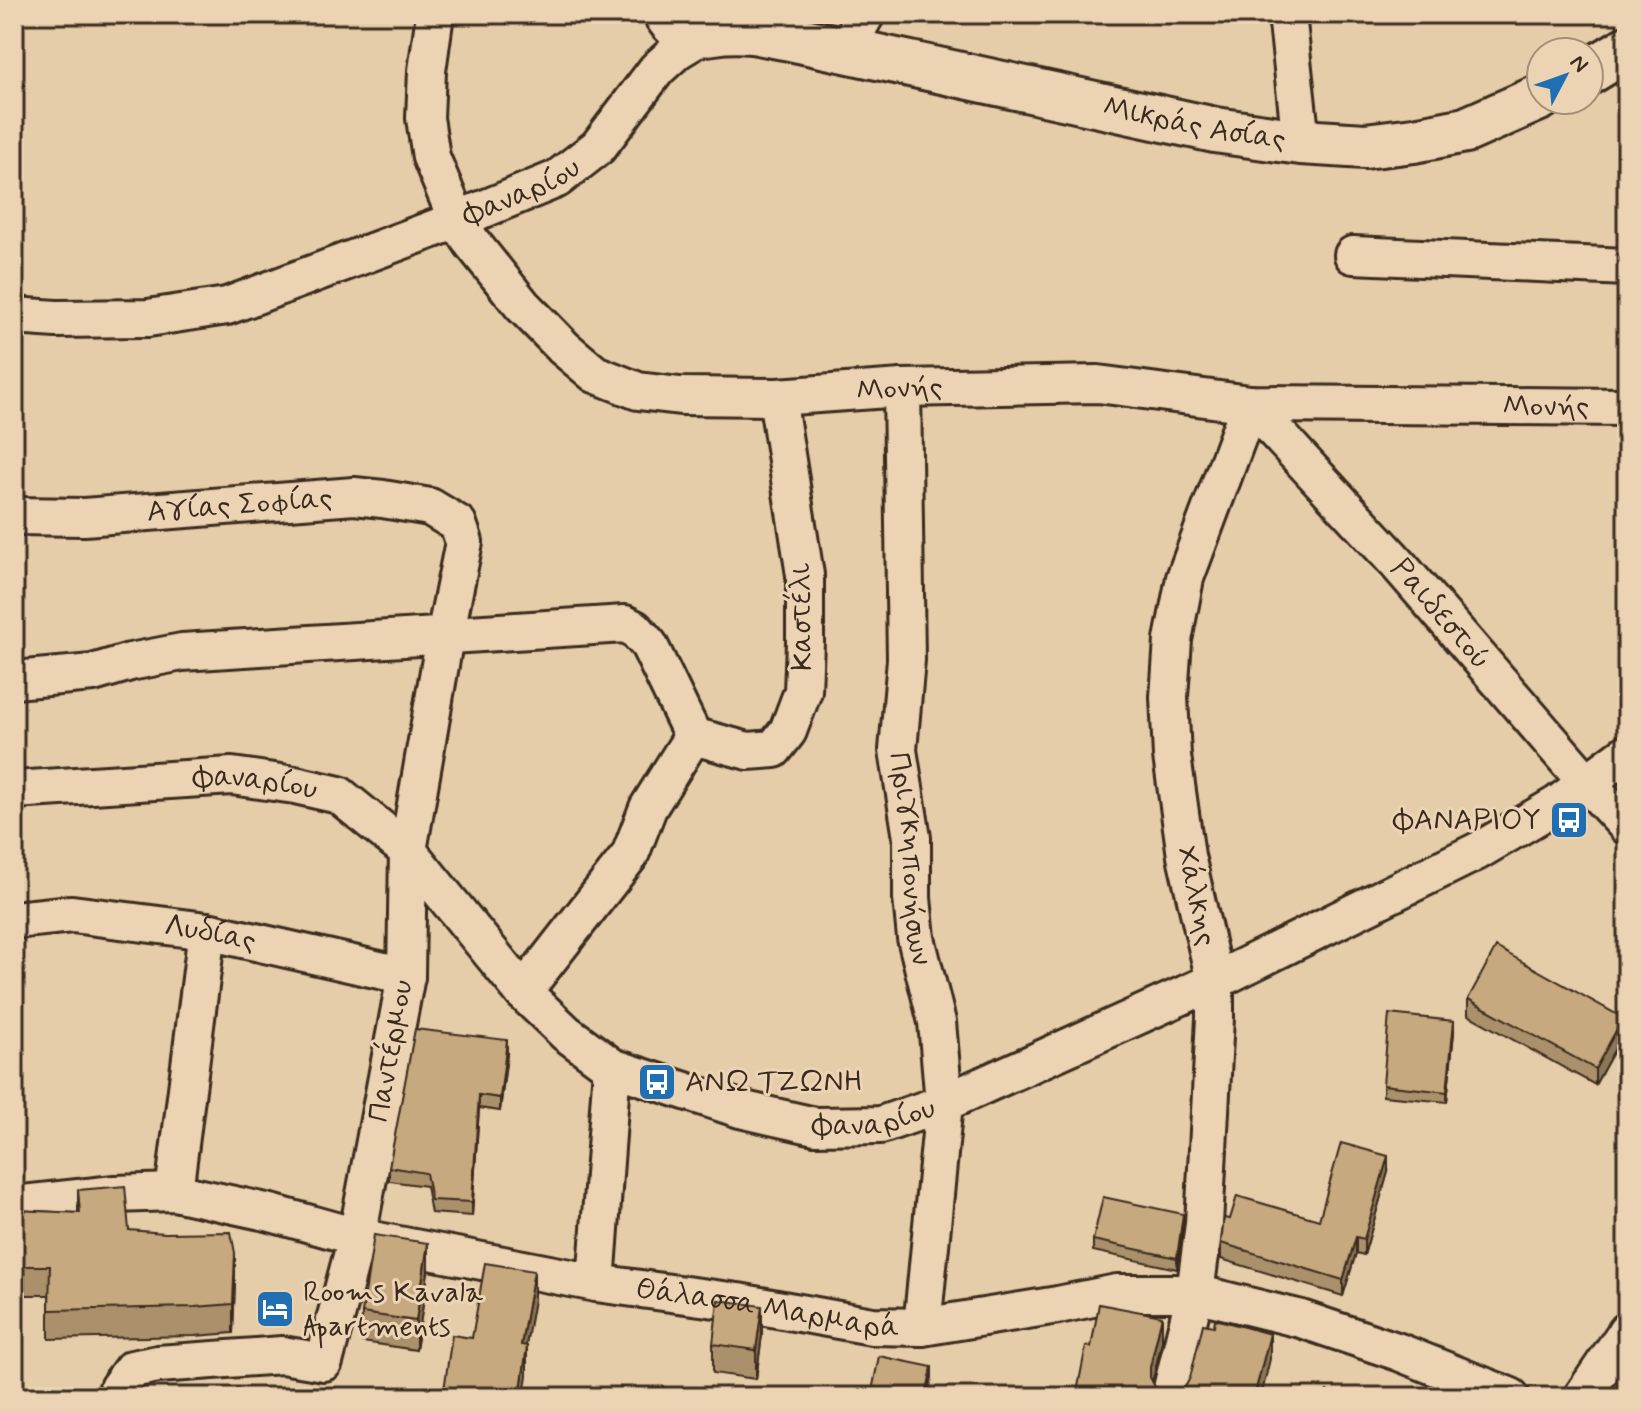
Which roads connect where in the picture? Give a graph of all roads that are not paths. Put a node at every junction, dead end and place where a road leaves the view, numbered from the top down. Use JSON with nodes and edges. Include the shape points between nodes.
{"nodes":[{"id":1,"x":435,"y":14,"type":"edge"},
{"id":2,"x":665,"y":14,"type":"edge"},
{"id":3,"x":1287,"y":14,"type":"edge"},
{"id":4,"x":774,"y":26,"type":"edge"},
{"id":5,"x":717,"y":27,"type":"edge"},
{"id":6,"x":855,"y":32,"type":"edge"},
{"id":7,"x":1627,"y":49,"type":"edge"},
{"id":8,"x":1605,"y":62,"type":"edge"},
{"id":9,"x":631,"y":103,"type":"junction"},
{"id":10,"x":1525,"y":104,"type":"edge"},
{"id":11,"x":1301,"y":142,"type":"junction"},
{"id":12,"x":457,"y":220,"type":"junction"},
{"id":13,"x":1353,"y":255,"type":"dead end"},
{"id":14,"x":1627,"y":267,"type":"edge"},
{"id":15,"x":14,"y":316,"type":"edge"},
{"id":16,"x":902,"y":388,"type":"junction"},
{"id":17,"x":777,"y":397,"type":"junction"},
{"id":18,"x":1250,"y":404,"type":"junction"},
{"id":19,"x":1627,"y":407,"type":"edge"},
{"id":20,"x":14,"y":516,"type":"edge"},
{"id":21,"x":458,"y":524,"type":"joint"},
{"id":22,"x":445,"y":636,"type":"junction"},
{"id":23,"x":14,"y":680,"type":"edge"},
{"id":24,"x":693,"y":736,"type":"junction"},
{"id":25,"x":1627,"y":753,"type":"edge"},
{"id":26,"x":1587,"y":783,"type":"junction"},
{"id":27,"x":14,"y":790,"type":"edge"},
{"id":28,"x":1627,"y":826,"type":"edge"},
{"id":29,"x":408,"y":851,"type":"junction"},
{"id":30,"x":14,"y":920,"type":"edge"},
{"id":31,"x":207,"y":931,"type":"junction"},
{"id":32,"x":406,"y":976,"type":"junction"},
{"id":33,"x":1215,"y":981,"type":"junction"},
{"id":34,"x":523,"y":992,"type":"junction"},
{"id":35,"x":612,"y":1067,"type":"junction"},
{"id":36,"x":944,"y":1103,"type":"junction"},
{"id":37,"x":174,"y":1192,"type":"junction"},
{"id":38,"x":14,"y":1205,"type":"edge"},
{"id":39,"x":357,"y":1237,"type":"junction"},
{"id":40,"x":596,"y":1283,"type":"junction"},
{"id":41,"x":1195,"y":1293,"type":"junction"},
{"id":42,"x":922,"y":1327,"type":"junction"},
{"id":43,"x":1627,"y":1331,"type":"edge"},
{"id":44,"x":118,"y":1388,"type":"dead end"},
{"id":45,"x":1170,"y":1397,"type":"edge"},
{"id":46,"x":1511,"y":1397,"type":"edge"},
{"id":47,"x":1582,"y":1397,"type":"edge"}],
"edges":[{"from":1,"to":12,"type":"street","name":"Μονής","via":[[425,118],[431,157]]},
{"from":2,"to":5,"type":"street","via":[[692,35]]},
{"from":2,"to":9,"type":"street"},
{"from":3,"to":11,"type":"street"},
{"from":4,"to":5,"type":"street","name":"Μικράς Ασίας","via":[[751,31]]},
{"from":4,"to":6,"type":"street","name":"Μικράς Ασίας"},
{"from":5,"to":9,"type":"street","name":"Φαναρίου","via":[[678,50]]},
{"from":6,"to":11,"type":"street","name":"Μικράς Ασίας","via":[[1215,130]]},
{"from":7,"to":8,"type":"street"},
{"from":9,"to":12,"type":"street","name":"Φαναρίου","via":[[598,147],[557,179]]},
{"from":10,"to":11,"type":"street","name":"Μικράς Ασίας","via":[[1466,130],[1414,140],[1365,146]]},
{"from":12,"to":15,"type":"street","name":"Φαναρίου","via":[[227,306],[148,318]]},
{"from":12,"to":17,"type":"street","name":"Μονής","via":[[522,305],[595,374],[638,391]]},
{"from":13,"to":14,"type":"street"},
{"from":16,"to":17,"type":"street","name":"Μονής"},
{"from":16,"to":18,"type":"street","name":"Μονής","via":[[1098,384]]},
{"from":16,"to":36,"type":"street","name":"Πριγκηπονήσων","via":[[906,660],[898,750],[912,838],[916,938],[937,1022]]},
{"from":17,"to":24,"type":"street","name":"Καστέλι","via":[[805,575],[803,691],[788,731],[774,749],[748,751]]},
{"from":18,"to":19,"type":"street","name":"Μονής"},
{"from":18,"to":26,"type":"street","name":"Ραιδεστού","via":[[1397,563]]},
{"from":18,"to":33,"type":"street","name":"Χάλκης","via":[[1185,578],[1169,697],[1186,856]]},
{"from":20,"to":21,"type":"street","name":"Αγίας Σοφίας","via":[[84,517],[354,496],[430,507]]},
{"from":21,"to":22,"type":"street","name":"Παντέρμου","via":[[464,542]]},
{"from":22,"to":23,"type":"street","via":[[182,652],[93,673]]},
{"from":22,"to":24,"type":"street","via":[[625,624],[649,645]]},
{"from":22,"to":29,"type":"street","name":"Παντέρμου"},
{"from":24,"to":34,"type":"street","via":[[648,808],[630,855]]},
{"from":25,"to":26,"type":"street","name":"Φαναρίου"},
{"from":26,"to":28,"type":"street","name":"Ραιδεστού"},
{"from":26,"to":33,"type":"street","name":"Φαναρίου","via":[[1478,851]]},
{"from":27,"to":29,"type":"street","name":"Φαναρίου","via":[[232,776],[283,783],[339,795]]},
{"from":29,"to":32,"type":"street","name":"Παντέρμου"},
{"from":29,"to":34,"type":"street","name":"Φαναρίου"},
{"from":30,"to":31,"type":"street","name":"Λυδίας","via":[[72,914]]},
{"from":31,"to":32,"type":"street","name":"Λυδίας"},
{"from":31,"to":37,"type":"street"},
{"from":32,"to":39,"type":"street","name":"Παντέρμου"},
{"from":33,"to":36,"type":"street","name":"Φαναρίου"},
{"from":33,"to":41,"type":"street","name":"Χάλκης","via":[[1204,1224]]},
{"from":34,"to":35,"type":"street","name":"Φαναρίου"},
{"from":35,"to":36,"type":"street","name":"Φαναρίου","via":[[740,1109],[815,1126],[881,1125]]},
{"from":35,"to":40,"type":"street"},
{"from":36,"to":42,"type":"street","name":"Πριγκηπονήσων"},
{"from":37,"to":38,"type":"street","name":"Θάλασσα Μαρμαρά"},
{"from":37,"to":39,"type":"street","name":"Θάλασσα Μαρμαρά"},
{"from":39,"to":40,"type":"street","name":"Θάλασσα Μαρμαρά"},
{"from":39,"to":44,"type":"street","name":"Παντέρμου","via":[[324,1362],[282,1355],[158,1364],[132,1369]]},
{"from":40,"to":42,"type":"street","name":"Θάλασσα Μαρμαρά","via":[[872,1326]]},
{"from":41,"to":42,"type":"street","name":"Θάλασσα Μαρμαρά","via":[[1117,1293]]},
{"from":41,"to":45,"type":"street","name":"Χάλκης"},
{"from":41,"to":46,"type":"street","name":"Θάλασσα Μαρμαρά","via":[[1301,1319]]},
{"from":43,"to":47,"type":"street"}]}
